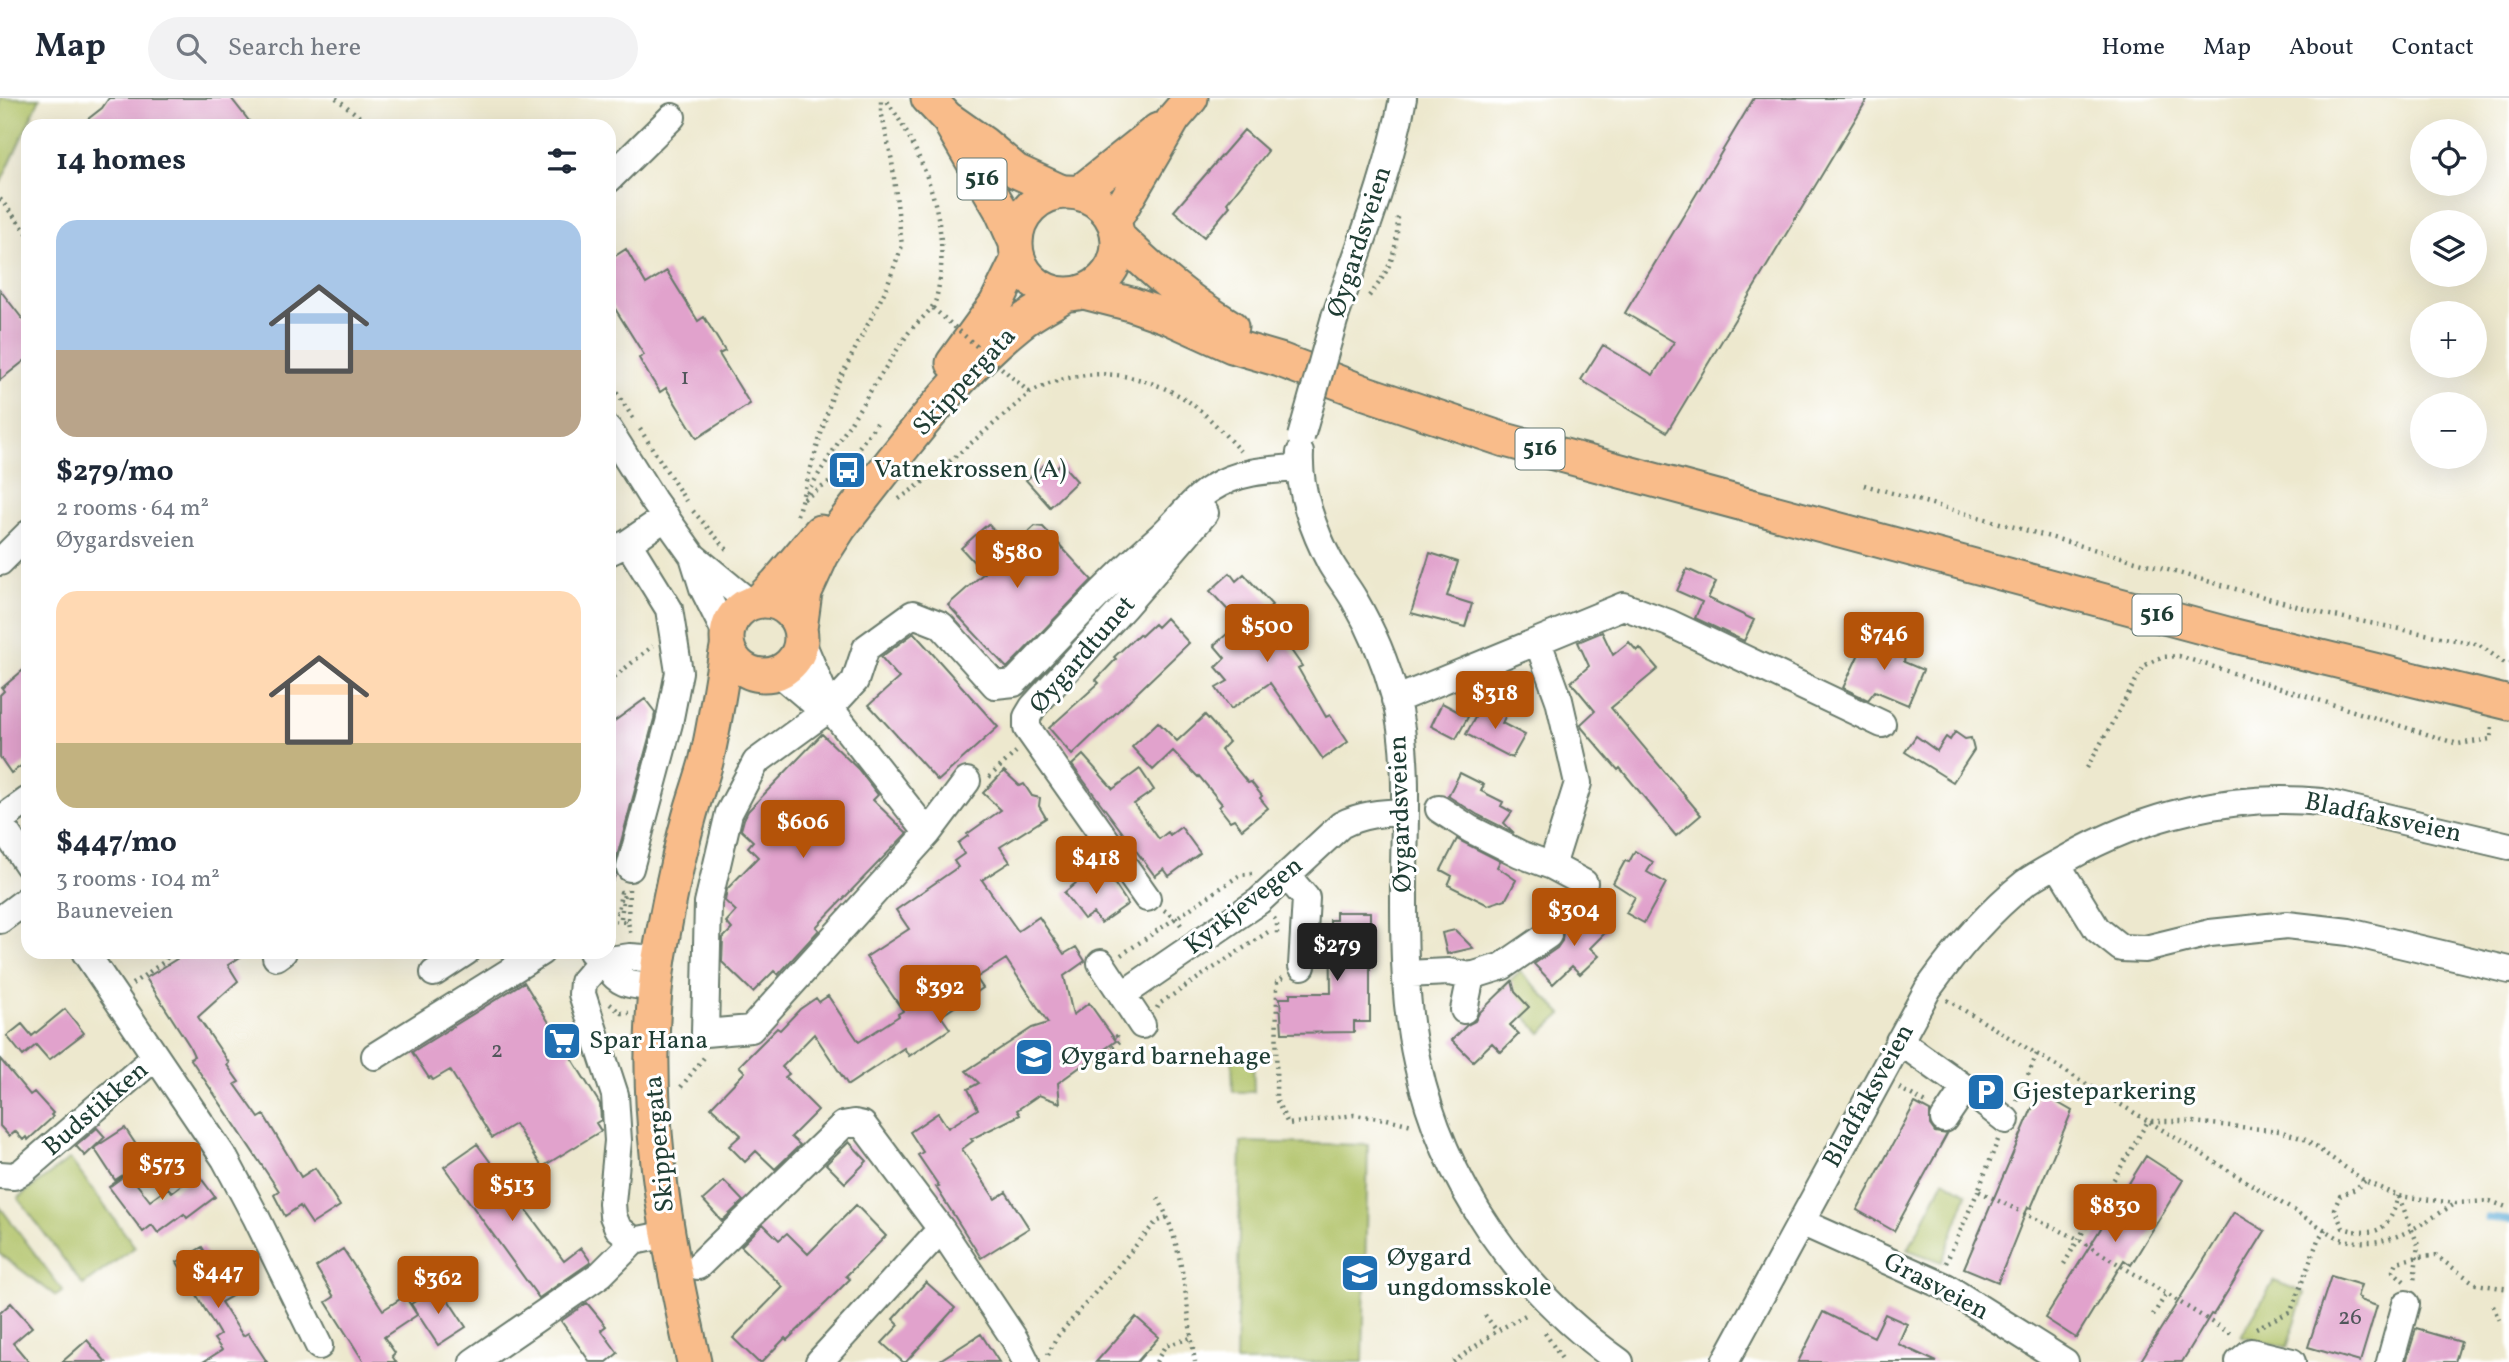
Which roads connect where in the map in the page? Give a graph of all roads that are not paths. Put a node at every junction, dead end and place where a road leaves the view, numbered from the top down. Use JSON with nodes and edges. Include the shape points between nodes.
{"nodes":[{"id":1,"x":1404,"y":98,"type":"edge"},
{"id":2,"x":938,"y":108,"type":"edge"},
{"id":3,"x":1183,"y":108,"type":"edge"},
{"id":4,"x":672,"y":117,"type":"dead end"},
{"id":5,"x":616,"y":172,"type":"edge"},
{"id":6,"x":1070,"y":192,"type":"junction"},
{"id":7,"x":1116,"y":229,"type":"junction"},
{"id":8,"x":1017,"y":250,"type":"junction"},
{"id":9,"x":1075,"y":293,"type":"junction"},
{"id":10,"x":1280,"y":360,"type":"junction"},
{"id":11,"x":616,"y":441,"type":"edge"},
{"id":12,"x":1299,"y":468,"type":"junction"},
{"id":13,"x":1221,"y":485,"type":"junction"},
{"id":14,"x":666,"y":516,"type":"junction"},
{"id":15,"x":21,"y":541,"type":"edge"},
{"id":16,"x":618,"y":547,"type":"edge"},
{"id":17,"x":693,"y":556,"type":"junction"},
{"id":18,"x":0,"y":562,"type":"edge"},
{"id":19,"x":755,"y":602,"type":"junction"},
{"id":20,"x":801,"y":635,"type":"junction"},
{"id":21,"x":727,"y":641,"type":"junction"},
{"id":22,"x":1538,"y":642,"type":"junction"},
{"id":23,"x":773,"y":674,"type":"junction"},
{"id":24,"x":1395,"y":700,"type":"junction"},
{"id":25,"x":830,"y":708,"type":"junction"},
{"id":26,"x":2501,"y":712,"type":"edge"},
{"id":27,"x":1882,"y":724,"type":"dead end"},
{"id":28,"x":706,"y":761,"type":"junction"},
{"id":29,"x":967,"y":781,"type":"road end"},
{"id":30,"x":21,"y":805,"type":"edge"},
{"id":31,"x":1439,"y":810,"type":"dead end"},
{"id":32,"x":1405,"y":812,"type":"junction"},
{"id":33,"x":0,"y":821,"type":"edge"},
{"id":34,"x":928,"y":833,"type":"junction"},
{"id":35,"x":2509,"y":846,"type":"edge"},
{"id":36,"x":21,"y":854,"type":"edge"},
{"id":37,"x":2057,"y":864,"type":"junction"},
{"id":38,"x":1552,"y":866,"type":"junction"},
{"id":39,"x":630,"y":868,"type":"road end"},
{"id":40,"x":1288,"y":877,"type":"junction"},
{"id":41,"x":1584,"y":883,"type":"dead end"},
{"id":42,"x":1147,"y":898,"type":"road end"},
{"id":43,"x":21,"y":904,"type":"edge"},
{"id":44,"x":0,"y":920,"type":"edge"},
{"id":45,"x":1548,"y":935,"type":"dead end"},
{"id":46,"x":616,"y":957,"type":"edge"},
{"id":47,"x":90,"y":959,"type":"edge"},
{"id":48,"x":455,"y":959,"type":"edge"},
{"id":49,"x":525,"y":959,"type":"edge"},
{"id":50,"x":595,"y":959,"type":"edge"},
{"id":51,"x":1101,"y":963,"type":"dead end"},
{"id":52,"x":1289,"y":968,"type":"road end"},
{"id":53,"x":2509,"y":970,"type":"edge"},
{"id":54,"x":434,"y":973,"type":"dead end"},
{"id":55,"x":658,"y":973,"type":"junction"},
{"id":56,"x":1406,"y":974,"type":"junction"},
{"id":57,"x":1471,"y":976,"type":"junction"},
{"id":58,"x":1122,"y":995,"type":"junction"},
{"id":59,"x":1464,"y":1010,"type":"dead end"},
{"id":60,"x":1127,"y":1024,"type":"road end"},
{"id":61,"x":1899,"y":1041,"type":"junction"},
{"id":62,"x":375,"y":1056,"type":"dead end"},
{"id":63,"x":155,"y":1058,"type":"junction"},
{"id":64,"x":1965,"y":1088,"type":"junction"},
{"id":65,"x":1944,"y":1119,"type":"dead end"},
{"id":66,"x":2006,"y":1121,"type":"road end"},
{"id":67,"x":0,"y":1175,"type":"edge"},
{"id":68,"x":1801,"y":1222,"type":"junction"},
{"id":69,"x":941,"y":1229,"type":"junction"},
{"id":70,"x":668,"y":1234,"type":"junction"},
{"id":71,"x":634,"y":1241,"type":"junction"},
{"id":72,"x":698,"y":1266,"type":"dead end"},
{"id":73,"x":2406,"y":1304,"type":"dead end"},
{"id":74,"x":320,"y":1346,"type":"dead end"},
{"id":75,"x":2246,"y":1349,"type":"edge"},
{"id":76,"x":473,"y":1362,"type":"edge"},
{"id":77,"x":694,"y":1362,"type":"edge"},
{"id":78,"x":819,"y":1362,"type":"edge"},
{"id":79,"x":1026,"y":1362,"type":"edge"},
{"id":80,"x":1620,"y":1362,"type":"edge"},
{"id":81,"x":1725,"y":1362,"type":"edge"},
{"id":82,"x":2064,"y":1362,"type":"edge"},
{"id":83,"x":2292,"y":1362,"type":"edge"},
{"id":84,"x":2390,"y":1362,"type":"edge"}],
"edges":[{"from":1,"to":12,"type":"street","name":"Øygardsveien","bridge":true,"via":[[1365,238],[1335,317],[1301,437]]},
{"from":2,"to":6,"type":"main road","number":"516","via":[[1016,171]]},
{"from":2,"to":8,"type":"main road","number":"516","via":[[1001,209]]},
{"from":3,"to":6,"type":"main road"},
{"from":3,"to":7,"type":"main road"},
{"from":4,"to":5,"type":"street"},
{"from":6,"to":7,"type":"main road","number":"516","via":[[1096,200]]},
{"from":6,"to":8,"type":"main road","number":"516","via":[[1044,197],[1029,208],[1019,224]]},
{"from":7,"to":9,"type":"main road","via":[[1116,260],[1107,275]]},
{"from":7,"to":10,"type":"main road","number":"516","via":[[1158,277]]},
{"from":8,"to":9,"type":"main road","number":"516","via":[[1033,282],[1048,291]]},
{"from":8,"to":19,"type":"main road","name":"Skippergata","via":[[996,304],[957,358],[830,519],[777,583]]},
{"from":9,"to":10,"type":"main road","number":"516","via":[[1131,304],[1232,346]]},
{"from":9,"to":20,"type":"main road","name":"Skippergata","via":[[1023,320],[996,343],[840,527],[805,592]]},
{"from":10,"to":26,"type":"main road","number":"516","via":[[1505,440]]},
{"from":11,"to":14,"type":"street"},
{"from":12,"to":13,"type":"street","via":[[1256,471]]},
{"from":12,"to":24,"type":"street","name":"Øygardsveien","via":[[1320,539],[1369,628]]},
{"from":13,"to":25,"type":"street","via":[[1212,488],[1135,558],[1014,683],[995,685],[941,625],[913,614],[866,648],[855,681]]},
{"from":13,"to":42,"type":"street","name":"Øygardtunet","via":[[1180,544],[1033,707],[1026,722]]},
{"from":14,"to":16,"type":"street"},
{"from":14,"to":17,"type":"street"},
{"from":15,"to":18,"type":"street"},
{"from":16,"to":39,"type":"street","via":[[669,609],[679,672]]},
{"from":17,"to":19,"type":"street"},
{"from":17,"to":21,"type":"street"},
{"from":19,"to":20,"type":"main road","via":[[773,601],[785,607],[795,617]]},
{"from":19,"to":21,"type":"main road","name":"Skippergata","via":[[738,610],[730,621]]},
{"from":20,"to":23,"type":"main road","name":"Skippergata","via":[[798,654],[790,665]]},
{"from":20,"to":25,"type":"street"},
{"from":21,"to":23,"type":"main road","via":[[732,659],[741,669],[753,675]]},
{"from":21,"to":28,"type":"main road","name":"Skippergata"},
{"from":22,"to":24,"type":"street","name":"Øygardsveien"},
{"from":22,"to":27,"type":"street","name":"Øygardsveien","via":[[1623,606],[1669,623]]},
{"from":22,"to":38,"type":"street","via":[[1559,700],[1578,783]]},
{"from":23,"to":25,"type":"street"},
{"from":23,"to":28,"type":"main road","name":"Skippergata","via":[[735,708]]},
{"from":24,"to":32,"type":"street","name":"Øygardsveien"},
{"from":25,"to":34,"type":"street"},
{"from":25,"to":34,"type":"street","via":[[756,762],[729,813],[708,903],[705,1033],[738,1030]]},
{"from":28,"to":55,"type":"main road","name":"Skippergata","via":[[676,870]]},
{"from":29,"to":34,"type":"street"},
{"from":30,"to":33,"type":"street"},
{"from":31,"to":38,"type":"street"},
{"from":32,"to":40,"type":"street","name":"Kyrkjevegen","via":[[1349,821]]},
{"from":32,"to":56,"type":"street","name":"Øygardsveien"},
{"from":33,"to":36,"type":"street"},
{"from":35,"to":37,"type":"street","name":"Bladfaksveien","via":[[2322,802],[2272,799],[2203,807],[2133,826]]},
{"from":37,"to":53,"type":"street","via":[[2097,929],[2121,948],[2146,949],[2210,933],[2287,925],[2349,932]]},
{"from":37,"to":61,"type":"street","name":"Bladfaksveien","via":[[2026,883],[1953,955]]},
{"from":38,"to":41,"type":"street"},
{"from":40,"to":52,"type":"street","via":[[1306,898]]},
{"from":40,"to":58,"type":"street","name":"Kyrkjevegen"},
{"from":43,"to":44,"type":"street"},
{"from":45,"to":57,"type":"street","via":[[1503,966]]},
{"from":46,"to":55,"type":"street","via":[[630,957]]},
{"from":47,"to":63,"type":"street"},
{"from":48,"to":54,"type":"street"},
{"from":49,"to":62,"type":"street"},
{"from":50,"to":71,"type":"street","via":[[582,994],[615,1095],[618,1141],[613,1216],[618,1228]]},
{"from":51,"to":58,"type":"street"},
{"from":55,"to":70,"type":"main road","name":"Skippergata","via":[[653,1113]]},
{"from":56,"to":57,"type":"street"},
{"from":56,"to":80,"type":"street","name":"Øygardsveien","via":[[1411,1031],[1429,1126],[1504,1252],[1572,1325]]},
{"from":57,"to":59,"type":"street"},
{"from":58,"to":60,"type":"street"},
{"from":61,"to":64,"type":"street"},
{"from":61,"to":68,"type":"street","name":"Bladfaksveien"},
{"from":63,"to":67,"type":"street","name":"Budstikken","via":[[23,1171]]},
{"from":63,"to":74,"type":"street","via":[[225,1159]]},
{"from":64,"to":65,"type":"street"},
{"from":64,"to":66,"type":"street"},
{"from":68,"to":81,"type":"street","name":"Bladfaksveien"},
{"from":68,"to":82,"type":"street","name":"Grasveien","via":[[1945,1287]]},
{"from":69,"to":72,"type":"street","via":[[870,1132],[854,1123],[843,1125]]},
{"from":69,"to":78,"type":"street"},
{"from":69,"to":79,"type":"street"},
{"from":70,"to":71,"type":"street"},
{"from":70,"to":77,"type":"main road","name":"Skippergata"},
{"from":71,"to":76,"type":"street","via":[[601,1274]]},
{"from":73,"to":84,"type":"street"},
{"from":75,"to":83,"type":"street"}]}
